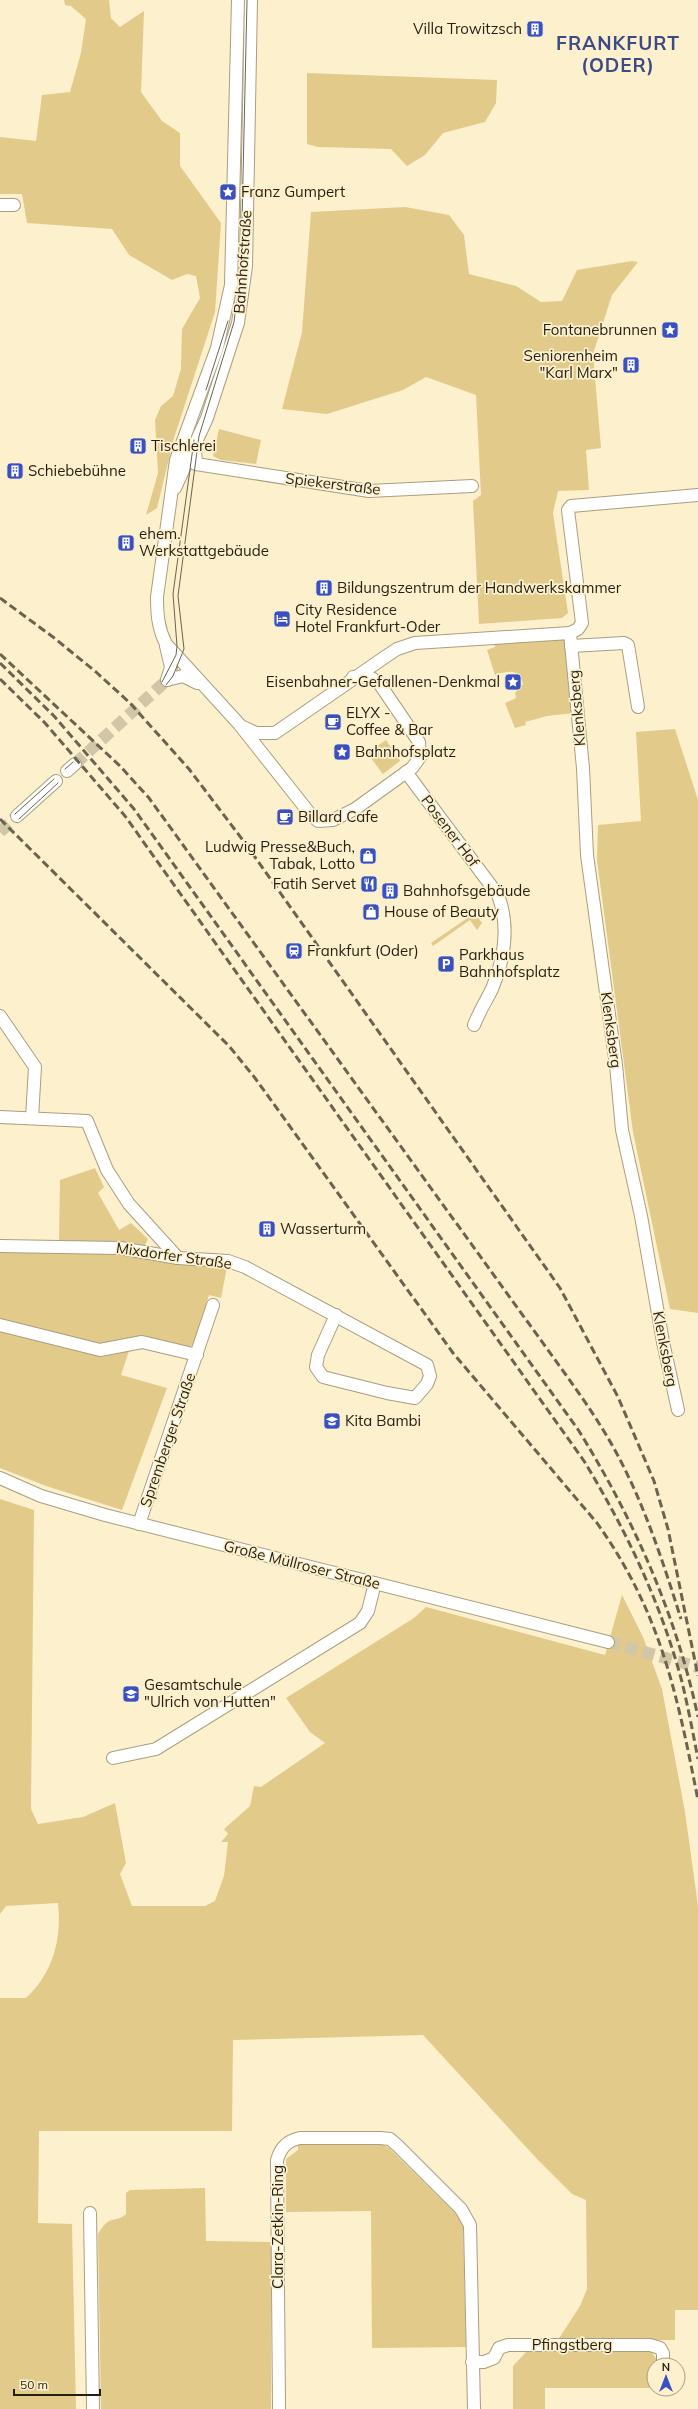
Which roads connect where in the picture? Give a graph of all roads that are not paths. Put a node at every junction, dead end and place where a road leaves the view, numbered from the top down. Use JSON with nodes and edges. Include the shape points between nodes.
{"nodes":[{"id":1,"x":238,"y":0,"type":"edge"},
{"id":2,"x":251,"y":0,"type":"edge"},
{"id":3,"x":0,"y":205,"type":"edge"},
{"id":4,"x":14,"y":205,"type":"dead end"},
{"id":5,"x":194,"y":412,"type":"junction"},
{"id":6,"x":195,"y":446,"type":"junction"},
{"id":7,"x":196,"y":464,"type":"joint"},
{"id":8,"x":472,"y":486,"type":"dead end"},
{"id":9,"x":698,"y":496,"type":"edge"},
{"id":10,"x":170,"y":498,"type":"junction"},
{"id":11,"x":570,"y":633,"type":"junction"},
{"id":12,"x":166,"y":644,"type":"junction"},
{"id":13,"x":571,"y":646,"type":"junction"},
{"id":14,"x":353,"y":677,"type":"junction"},
{"id":15,"x":205,"y":688,"type":"junction"},
{"id":16,"x":638,"y":706,"type":"dead end"},
{"id":17,"x":255,"y":738,"type":"junction"},
{"id":18,"x":406,"y":772,"type":"junction"},
{"id":19,"x":56,"y":781,"type":"dead end"},
{"id":20,"x":17,"y":816,"type":"tunnel mouth"},
{"id":21,"x":0,"y":1016,"type":"edge"},
{"id":22,"x":474,"y":1025,"type":"dead end"},
{"id":23,"x":0,"y":1117,"type":"edge"},
{"id":24,"x":32,"y":1118,"type":"junction"},
{"id":25,"x":0,"y":1246,"type":"edge"},
{"id":26,"x":178,"y":1258,"type":"junction"},
{"id":27,"x":213,"y":1305,"type":"dead end"},
{"id":28,"x":336,"y":1315,"type":"junction"},
{"id":29,"x":0,"y":1325,"type":"edge"},
{"id":30,"x":197,"y":1355,"type":"junction"},
{"id":31,"x":678,"y":1410,"type":"dead end"},
{"id":32,"x":0,"y":1478,"type":"edge"},
{"id":33,"x":139,"y":1524,"type":"junction"},
{"id":34,"x":375,"y":1583,"type":"junction"},
{"id":35,"x":608,"y":1642,"type":"tunnel mouth"},
{"id":36,"x":113,"y":1758,"type":"dead end"},
{"id":37,"x":90,"y":2212,"type":"dead end"},
{"id":38,"x":663,"y":2357,"type":"edge"},
{"id":39,"x":472,"y":2362,"type":"junction"},
{"id":40,"x":93,"y":2409,"type":"edge"},
{"id":41,"x":279,"y":2409,"type":"edge"},
{"id":42,"x":474,"y":2409,"type":"edge"}],
"edges":[{"from":1,"to":5,"type":"street","name":"Bahnhofstraße","via":[[231,285],[217,348]]},
{"from":2,"to":6,"type":"street","name":"Bahnhofstraße","via":[[247,230],[243,289],[230,352]]},
{"from":3,"to":4,"type":"street"},
{"from":5,"to":6,"type":"street","name":"Bahnhofstraße"},
{"from":5,"to":10,"type":"street","name":"Bahnhofstraße","via":[[176,460]]},
{"from":6,"to":7,"type":"street","name":"Bahnhofstraße"},
{"from":6,"to":10,"type":"street","name":"Bahnhofstraße"},
{"from":7,"to":8,"type":"street","name":"Spiekerstraße","via":[[369,491]]},
{"from":9,"to":11,"type":"street","via":[[571,506],[568,510],[582,623],[578,629]]},
{"from":10,"to":12,"type":"street","name":"Bahnhofstraße","via":[[157,597],[158,621]]},
{"from":11,"to":13,"type":"street","name":"Klenksberg"},
{"from":11,"to":14,"type":"street","via":[[415,643],[397,649]]},
{"from":12,"to":15,"type":"street","name":"Bahnhofstraße"},
{"from":12,"to":15,"type":"street","name":"Bahnhofstraße","via":[[170,667],[167,680],[183,676]]},
{"from":13,"to":16,"type":"street","via":[[624,643],[628,645]]},
{"from":13,"to":31,"type":"street","name":"Klenksberg","via":[[583,768],[587,855],[616,1065],[622,1130],[642,1216],[659,1321]]},
{"from":14,"to":17,"type":"street","via":[[275,732]]},
{"from":14,"to":18,"type":"street","via":[[368,676],[379,683],[419,742],[420,757]]},
{"from":15,"to":17,"type":"street"},
{"from":17,"to":18,"type":"street","via":[[318,821],[328,822],[338,818]]},
{"from":18,"to":22,"type":"street","name":"Posener Hof","via":[[498,895],[504,910],[504,956]]},
{"from":19,"to":20,"type":"street"},
{"from":21,"to":24,"type":"street","via":[[35,1067]]},
{"from":23,"to":24,"type":"street"},
{"from":24,"to":26,"type":"street","via":[[88,1121],[107,1170],[129,1204]]},
{"from":25,"to":26,"type":"street","name":"Mixdorfer Straße","via":[[120,1248]]},
{"from":26,"to":28,"type":"street","name":"Mixdorfer Straße","via":[[233,1263]]},
{"from":27,"to":30,"type":"street","name":"Spremberger Straße"},
{"from":28,"to":28,"type":"street","name":"Mixdorfer Straße","via":[[427,1365],[430,1376],[420,1393],[415,1398],[323,1377],[316,1367],[318,1355]]},
{"from":29,"to":30,"type":"street","name":"Spremberger Straße","via":[[100,1350],[142,1342]]},
{"from":30,"to":33,"type":"street","name":"Spremberger Straße"},
{"from":32,"to":33,"type":"street","name":"Große Müllroser Straße","via":[[41,1496]]},
{"from":33,"to":34,"type":"street","name":"Große Müllroser Straße"},
{"from":34,"to":35,"type":"street","name":"Große Müllroser Straße"},
{"from":34,"to":36,"type":"street","via":[[368,1611],[360,1623],[156,1749]]},
{"from":37,"to":40,"type":"street"},
{"from":38,"to":39,"type":"street","name":"Pfingstberg","via":[[660,2348],[650,2345],[508,2345],[499,2348],[494,2358],[484,2362]]},
{"from":39,"to":41,"type":"street","name":"Clara-Zetkin-Ring","via":[[470,2225],[461,2209],[390,2139],[291,2140],[280,2149],[277,2160]]},
{"from":39,"to":42,"type":"street","name":"Clara-Zetkin-Ring"}]}
